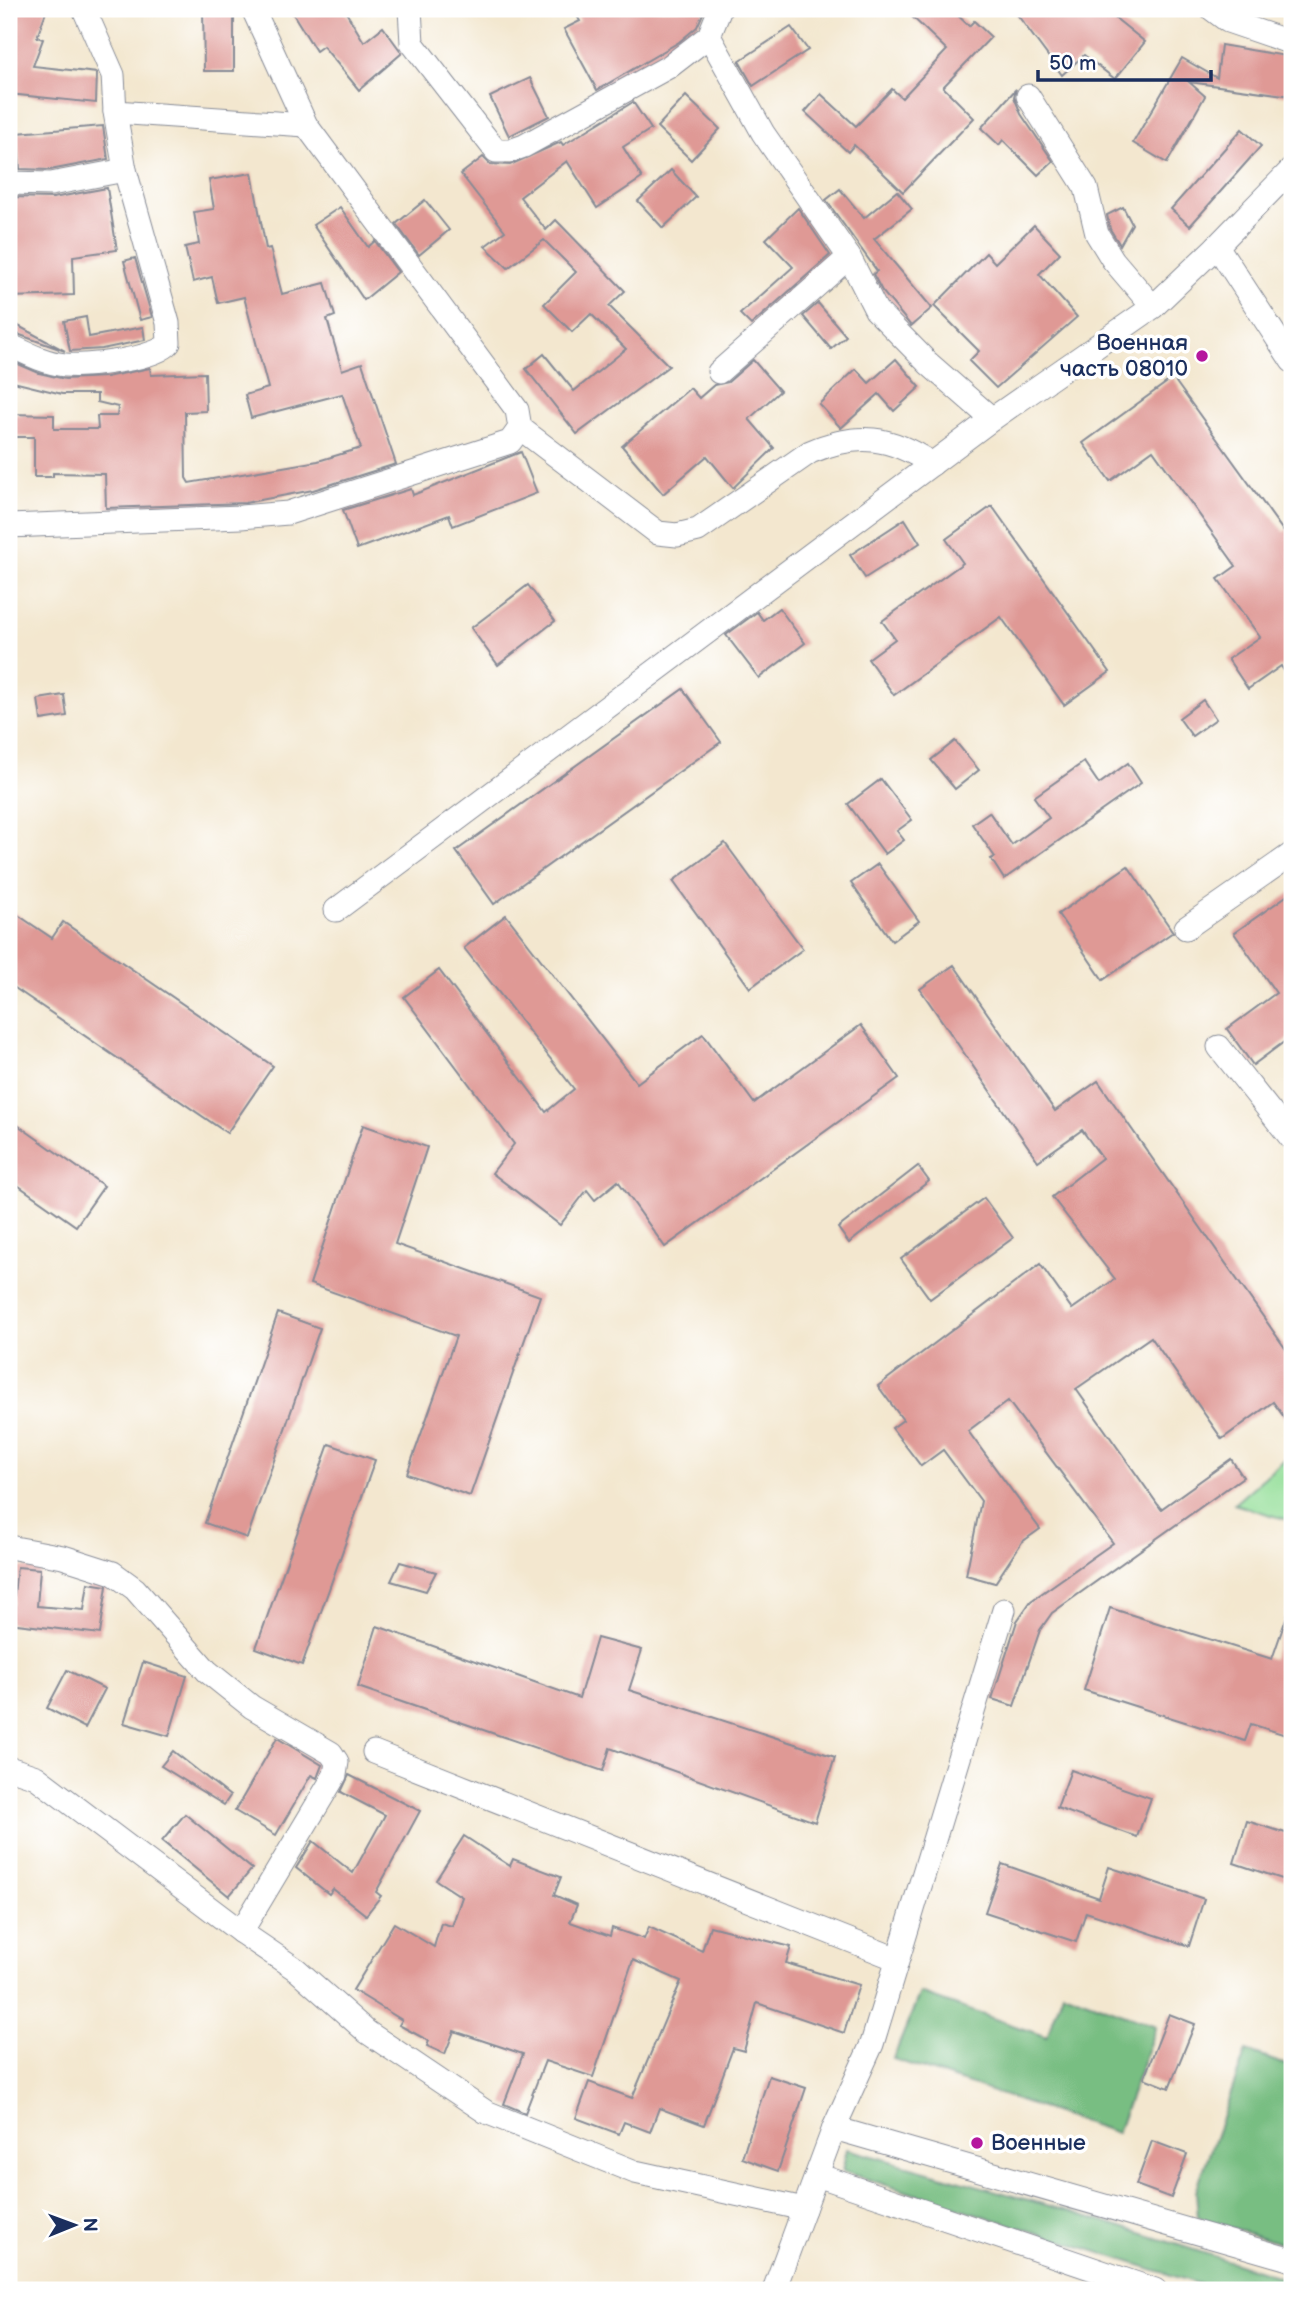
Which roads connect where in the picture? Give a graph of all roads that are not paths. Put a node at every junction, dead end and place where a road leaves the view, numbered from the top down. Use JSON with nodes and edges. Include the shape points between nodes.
{"nodes":[{"id":1,"x":84,"y":9,"type":"edge"},
{"id":2,"x":253,"y":9,"type":"edge"},
{"id":3,"x":410,"y":9,"type":"edge"},
{"id":4,"x":720,"y":9,"type":"edge"},
{"id":5,"x":1212,"y":9,"type":"edge"},
{"id":6,"x":709,"y":36,"type":"junction"},
{"id":7,"x":1292,"y":43,"type":"edge"},
{"id":8,"x":1028,"y":96,"type":"dead end"},
{"id":9,"x":115,"y":111,"type":"junction"},
{"id":10,"x":306,"y":125,"type":"junction"},
{"id":11,"x":1292,"y":169,"type":"edge"},
{"id":12,"x":125,"y":170,"type":"junction"},
{"id":13,"x":9,"y":183,"type":"edge"},
{"id":14,"x":1217,"y":246,"type":"junction"},
{"id":15,"x":849,"y":257,"type":"junction"},
{"id":16,"x":1153,"y":307,"type":"junction"},
{"id":17,"x":9,"y":345,"type":"edge"},
{"id":18,"x":1292,"y":361,"type":"edge"},
{"id":19,"x":719,"y":372,"type":"dead end"},
{"id":20,"x":992,"y":419,"type":"junction"},
{"id":21,"x":520,"y":428,"type":"junction"},
{"id":22,"x":932,"y":464,"type":"junction"},
{"id":23,"x":9,"y":526,"type":"edge"},
{"id":24,"x":1292,"y":854,"type":"edge"},
{"id":25,"x":336,"y":910,"type":"dead end"},
{"id":26,"x":1186,"y":928,"type":"dead end"},
{"id":27,"x":1219,"y":1048,"type":"dead end"},
{"id":28,"x":1292,"y":1139,"type":"edge"},
{"id":29,"x":9,"y":1547,"type":"edge"},
{"id":30,"x":1004,"y":1610,"type":"dead end"},
{"id":31,"x":374,"y":1752,"type":"dead end"},
{"id":32,"x":9,"y":1768,"type":"edge"},
{"id":33,"x":241,"y":1932,"type":"junction"},
{"id":34,"x":897,"y":1959,"type":"junction"},
{"id":35,"x":834,"y":2128,"type":"junction"},
{"id":36,"x":817,"y":2175,"type":"junction"},
{"id":37,"x":804,"y":2209,"type":"junction"},
{"id":38,"x":1292,"y":2260,"type":"edge"},
{"id":39,"x":774,"y":2290,"type":"edge"},
{"id":40,"x":1155,"y":2290,"type":"edge"}],
"edges":[{"from":1,"to":9,"type":"street","via":[[113,75]]},
{"from":2,"to":10,"type":"street"},
{"from":3,"to":6,"type":"street","via":[[412,43],[496,151],[524,146],[670,66]]},
{"from":4,"to":6,"type":"street"},
{"from":5,"to":7,"type":"street","via":[[1228,21]]},
{"from":6,"to":15,"type":"street","via":[[763,133]]},
{"from":8,"to":16,"type":"street","via":[[1086,188],[1097,234]]},
{"from":9,"to":10,"type":"street"},
{"from":9,"to":12,"type":"street"},
{"from":10,"to":21,"type":"street","via":[[517,410]]},
{"from":11,"to":14,"type":"street"},
{"from":12,"to":13,"type":"street","via":[[51,184]]},
{"from":12,"to":17,"type":"street","via":[[168,323],[169,342],[148,355],[65,365]]},
{"from":14,"to":16,"type":"street"},
{"from":14,"to":18,"type":"street"},
{"from":15,"to":19,"type":"street"},
{"from":15,"to":20,"type":"street","via":[[876,310]]},
{"from":16,"to":20,"type":"street"},
{"from":20,"to":22,"type":"street"},
{"from":21,"to":22,"type":"street","via":[[658,533],[677,535],[698,530],[810,452],[830,444],[885,440]]},
{"from":21,"to":23,"type":"street","via":[[510,442],[288,513]]},
{"from":22,"to":25,"type":"street"},
{"from":24,"to":26,"type":"street"},
{"from":27,"to":28,"type":"street"},
{"from":29,"to":33,"type":"street","via":[[113,1573],[135,1589],[207,1671],[252,1707],[331,1753],[337,1762],[334,1775]]},
{"from":30,"to":34,"type":"street"},
{"from":31,"to":34,"type":"street"},
{"from":32,"to":33,"type":"street","via":[[36,1777]]},
{"from":33,"to":37,"type":"street","via":[[297,1970],[367,2032],[486,2112],[635,2172]]},
{"from":34,"to":35,"type":"street","via":[[872,2044]]},
{"from":35,"to":36,"type":"street"},
{"from":35,"to":38,"type":"street"},
{"from":36,"to":37,"type":"street"},
{"from":36,"to":40,"type":"street"},
{"from":37,"to":39,"type":"street"}]}
